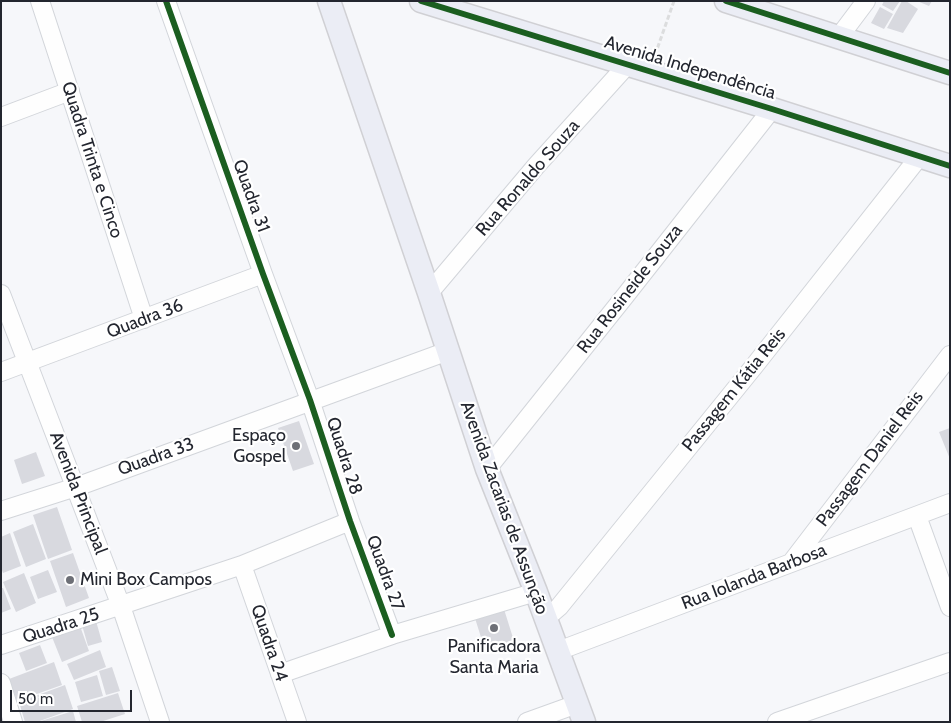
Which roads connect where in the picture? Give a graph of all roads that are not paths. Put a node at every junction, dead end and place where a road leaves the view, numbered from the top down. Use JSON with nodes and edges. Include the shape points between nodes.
{"nodes":[{"id":1,"x":40,"y":1,"type":"edge"},
{"id":2,"x":166,"y":1,"type":"edge"},
{"id":3,"x":329,"y":1,"type":"edge"},
{"id":4,"x":421,"y":1,"type":"edge"},
{"id":5,"x":866,"y":1,"type":"edge"},
{"id":6,"x":730,"y":2,"type":"edge"},
{"id":7,"x":839,"y":37,"type":"junction"},
{"id":8,"x":628,"y":64,"type":"junction"},
{"id":9,"x":950,"y":73,"type":"edge"},
{"id":10,"x":950,"y":88,"type":"edge"},
{"id":11,"x":70,"y":91,"type":"junction"},
{"id":12,"x":722,"y":94,"type":"junction"},
{"id":13,"x":772,"y":109,"type":"junction"},
{"id":14,"x":1,"y":116,"type":"edge"},
{"id":15,"x":950,"y":150,"type":"edge"},
{"id":16,"x":918,"y":156,"type":"junction"},
{"id":17,"x":950,"y":166,"type":"edge"},
{"id":18,"x":263,"y":274,"type":"junction"},
{"id":19,"x":429,"y":293,"type":"junction"},
{"id":20,"x":1,"y":294,"type":"edge"},
{"id":21,"x":144,"y":319,"type":"junction"},
{"id":22,"x":448,"y":351,"type":"junction"},
{"id":23,"x":950,"y":355,"type":"edge"},
{"id":24,"x":27,"y":364,"type":"junction"},
{"id":25,"x":1,"y":372,"type":"edge"},
{"id":26,"x":310,"y":400,"type":"junction"},
{"id":27,"x":487,"y":469,"type":"junction"},
{"id":28,"x":76,"y":487,"type":"junction"},
{"id":29,"x":950,"y":503,"type":"edge"},
{"id":30,"x":1,"y":511,"type":"edge"},
{"id":31,"x":917,"y":516,"type":"junction"},
{"id":32,"x":350,"y":521,"type":"junction"},
{"id":33,"x":791,"y":564,"type":"junction"},
{"id":34,"x":242,"y":565,"type":"junction"},
{"id":35,"x":536,"y":592,"type":"junction"},
{"id":36,"x":121,"y":606,"type":"junction"},
{"id":37,"x":950,"y":607,"type":"edge"},
{"id":38,"x":545,"y":619,"type":"junction"},
{"id":39,"x":392,"y":635,"type":"junction"},
{"id":40,"x":1,"y":645,"type":"edge"},
{"id":41,"x":558,"y":651,"type":"junction"},
{"id":42,"x":950,"y":662,"type":"edge"},
{"id":43,"x":280,"y":674,"type":"junction"},
{"id":44,"x":1,"y":683,"type":"edge"},
{"id":45,"x":581,"y":713,"type":"edge"},
{"id":46,"x":13,"y":722,"type":"edge"},
{"id":47,"x":160,"y":722,"type":"edge"},
{"id":48,"x":297,"y":722,"type":"edge"},
{"id":49,"x":527,"y":722,"type":"edge"},
{"id":50,"x":777,"y":722,"type":"edge"}],
"edges":[{"from":1,"to":11,"type":"street","name":"Quadra Trinta e Cinco"},
{"from":2,"to":18,"type":"street","name":"Quadra 31"},
{"from":3,"to":19,"type":"main road","name":"Avenida Zacarias de Assunção"},
{"from":4,"to":8,"type":"main road","name":"Avenida Independência"},
{"from":5,"to":7,"type":"street"},
{"from":6,"to":7,"type":"main road"},
{"from":6,"to":10,"type":"main road","via":[[770,28]]},
{"from":7,"to":9,"type":"main road"},
{"from":8,"to":12,"type":"main road","name":"Avenida Independência"},
{"from":8,"to":19,"type":"street","name":"Rua Ronaldo Souza","via":[[536,166]]},
{"from":11,"to":14,"type":"street"},
{"from":11,"to":21,"type":"street","name":"Quadra Trinta e Cinco"},
{"from":12,"to":13,"type":"main road","name":"Avenida Independência"},
{"from":12,"to":15,"type":"main road","via":[[771,96]]},
{"from":13,"to":16,"type":"main road","name":"Avenida Independência"},
{"from":13,"to":27,"type":"street","name":"Rua Rosineide Souza"},
{"from":16,"to":17,"type":"main road","name":"Avenida Independência"},
{"from":16,"to":38,"type":"street","name":"Passagem Kátia Reis","via":[[737,388],[559,607]]},
{"from":18,"to":21,"type":"street","name":"Quadra 36"},
{"from":18,"to":26,"type":"street","name":"Quadra 31"},
{"from":19,"to":22,"type":"main road","name":"Avenida Zacarias de Assunção"},
{"from":20,"to":24,"type":"street","name":"Avenida Principal"},
{"from":21,"to":24,"type":"street","name":"Quadra 36"},
{"from":22,"to":26,"type":"street"},
{"from":22,"to":27,"type":"main road","name":"Avenida Zacarias de Assunção"},
{"from":23,"to":33,"type":"street","name":"Passagem Daniel Reis"},
{"from":24,"to":25,"type":"street","name":"Quadra 36"},
{"from":24,"to":28,"type":"street","name":"Avenida Principal"},
{"from":26,"to":28,"type":"street","name":"Quadra 33"},
{"from":26,"to":32,"type":"street","name":"Quadra 28"},
{"from":27,"to":35,"type":"main road","name":"Avenida Zacarias de Assunção"},
{"from":28,"to":30,"type":"street","name":"Quadra 33"},
{"from":28,"to":36,"type":"street","name":"Avenida Principal"},
{"from":29,"to":31,"type":"street","name":"Rua Iolanda Barbosa"},
{"from":31,"to":33,"type":"street","name":"Rua Iolanda Barbosa"},
{"from":31,"to":37,"type":"street"},
{"from":32,"to":34,"type":"street"},
{"from":32,"to":39,"type":"street","name":"Quadra 27"},
{"from":33,"to":41,"type":"street","name":"Rua Iolanda Barbosa"},
{"from":34,"to":36,"type":"street"},
{"from":34,"to":43,"type":"street","name":"Quadra 24"},
{"from":35,"to":38,"type":"main road","name":"Avenida Zacarias de Assunção"},
{"from":35,"to":39,"type":"street"},
{"from":36,"to":40,"type":"street","name":"Quadra 25"},
{"from":36,"to":47,"type":"street","name":"Avenida Principal"},
{"from":38,"to":41,"type":"main road","name":"Avenida Zacarias de Assunção"},
{"from":39,"to":43,"type":"street"},
{"from":41,"to":45,"type":"main road","name":"Avenida Zacarias de Assunção"},
{"from":42,"to":50,"type":"street"},
{"from":43,"to":48,"type":"street","name":"Quadra 24"},
{"from":44,"to":46,"type":"street"},
{"from":45,"to":49,"type":"street"}]}
